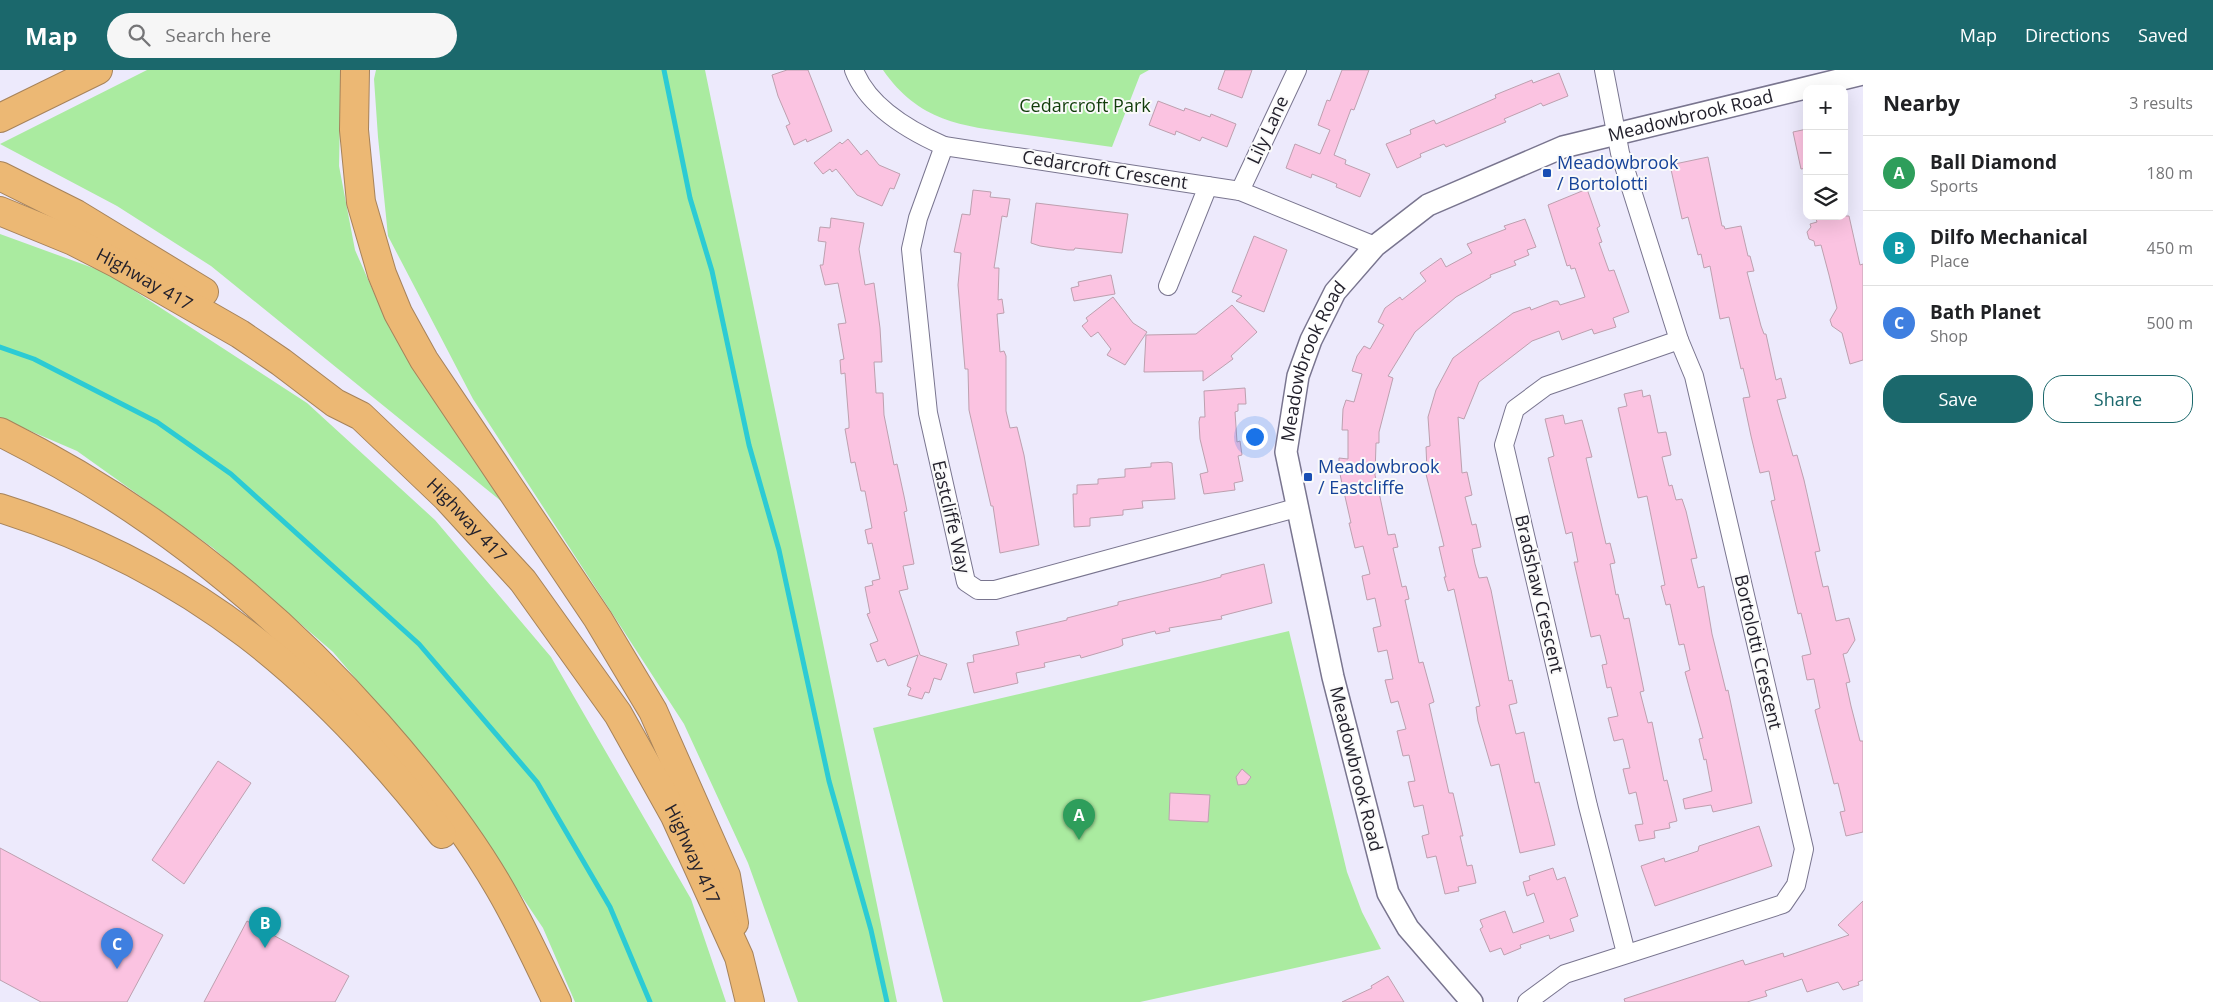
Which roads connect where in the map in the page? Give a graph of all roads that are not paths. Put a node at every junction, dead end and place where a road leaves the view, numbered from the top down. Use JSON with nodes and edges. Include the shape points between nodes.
{"nodes":[{"id":1,"x":98,"y":70,"type":"edge"},
{"id":2,"x":356,"y":70,"type":"edge"},
{"id":3,"x":854,"y":70,"type":"edge"},
{"id":4,"x":1296,"y":70,"type":"edge"},
{"id":5,"x":1604,"y":70,"type":"edge"},
{"id":6,"x":1863,"y":74,"type":"edge"},
{"id":7,"x":0,"y":118,"type":"edge"},
{"id":8,"x":1616,"y":133,"type":"junction"},
{"id":9,"x":944,"y":146,"type":"junction"},
{"id":10,"x":6,"y":179,"type":"edge"},
{"id":11,"x":1208,"y":186,"type":"junction"},
{"id":12,"x":1240,"y":190,"type":"junction"},
{"id":13,"x":0,"y":211,"type":"edge"},
{"id":14,"x":1376,"y":246,"type":"junction"},
{"id":15,"x":1168,"y":286,"type":"dead end"},
{"id":16,"x":1679,"y":340,"type":"junction"},
{"id":17,"x":361,"y":416,"type":"junction"},
{"id":18,"x":0,"y":432,"type":"edge"},
{"id":19,"x":0,"y":508,"type":"edge"},
{"id":20,"x":1296,"y":508,"type":"junction"},
{"id":21,"x":1626,"y":953,"type":"junction"},
{"id":22,"x":536,"y":956,"type":"junction"},
{"id":23,"x":739,"y":957,"type":"junction"},
{"id":24,"x":557,"y":1002,"type":"edge"},
{"id":25,"x":750,"y":1002,"type":"edge"},
{"id":26,"x":1472,"y":1002,"type":"edge"},
{"id":27,"x":1527,"y":1002,"type":"edge"}],
"edges":[{"from":1,"to":7,"type":"highway"},
{"from":2,"to":23,"type":"highway","via":[[354,130],[361,202],[382,274],[398,313],[424,360],[602,627],[653,712],[726,876]]},
{"from":3,"to":9,"type":"street","name":"Cedarcroft Crescent","via":[[886,112],[916,134]]},
{"from":4,"to":12,"type":"street","name":"Lily Lane"},
{"from":5,"to":8,"type":"street"},
{"from":6,"to":8,"type":"street","name":"Meadowbrook Road"},
{"from":8,"to":14,"type":"street","name":"Meadowbrook Road","via":[[1564,147],[1428,205]]},
{"from":8,"to":16,"type":"street","name":"Bortolotti Crescent"},
{"from":9,"to":11,"type":"street","name":"Cedarcroft Crescent"},
{"from":9,"to":20,"type":"street","name":"Eastcliffe Way","via":[[918,218],[911,249],[928,413],[966,582],[978,590],[996,590]]},
{"from":10,"to":17,"type":"highway","via":[[48,198],[115,236],[265,332],[346,393]]},
{"from":11,"to":12,"type":"street","name":"Cedarcroft Crescent"},
{"from":11,"to":15,"type":"street"},
{"from":12,"to":14,"type":"street","name":"Cedarcroft Crescent"},
{"from":13,"to":17,"type":"highway","name":"Highway 417","via":[[73,241],[170,292],[281,362],[335,403]]},
{"from":14,"to":20,"type":"street","name":"Meadowbrook Road","via":[[1334,292],[1298,376],[1286,452]]},
{"from":16,"to":21,"type":"street","name":"Bradshaw Crescent","via":[[1546,386],[1515,409],[1504,445],[1588,806]]},
{"from":16,"to":21,"type":"street","name":"Bortolotti Crescent","via":[[1694,376],[1804,849],[1796,886],[1783,904]]},
{"from":17,"to":23,"type":"highway","name":"Highway 417","via":[[441,491],[523,581],[590,672],[618,714],[675,816]]},
{"from":18,"to":22,"type":"highway","via":[[83,477],[164,530],[244,592],[319,662],[393,742],[446,808],[500,888]]},
{"from":19,"to":22,"type":"highway","via":[[61,529],[136,563],[212,607],[270,650],[326,701],[406,789]]},
{"from":20,"to":26,"type":"street","name":"Meadowbrook Road","via":[[1333,677],[1388,893],[1408,928]]},
{"from":21,"to":27,"type":"street","name":"Bortolotti Crescent","via":[[1565,974]]},
{"from":22,"to":24,"type":"highway"},
{"from":23,"to":25,"type":"highway","name":"Highway 417"}]}
